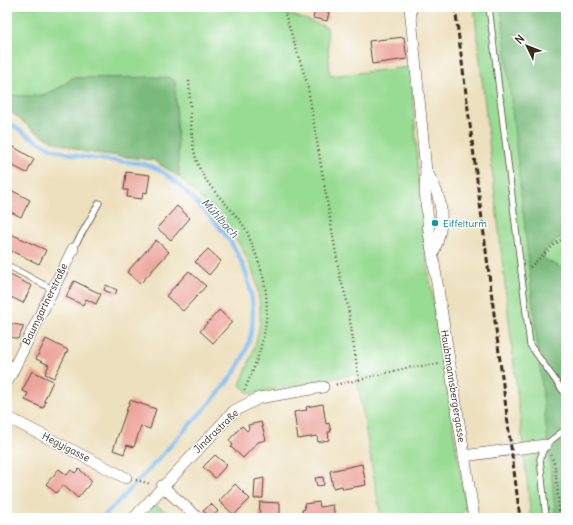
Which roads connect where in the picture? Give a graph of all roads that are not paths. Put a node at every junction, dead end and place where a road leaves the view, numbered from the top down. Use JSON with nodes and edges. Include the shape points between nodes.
{"nodes":[{"id":1,"x":410,"y":7,"type":"edge"},
{"id":2,"x":489,"y":7,"type":"edge"},
{"id":3,"x":98,"y":203,"type":"dead end"},
{"id":4,"x":73,"y":249,"type":"joint"},
{"id":5,"x":7,"y":265,"type":"edge"},
{"id":6,"x":52,"y":289,"type":"junction"},
{"id":7,"x":7,"y":382,"type":"edge"},
{"id":8,"x":323,"y":387,"type":"road end"},
{"id":9,"x":566,"y":395,"type":"edge"},
{"id":10,"x":7,"y":417,"type":"edge"},
{"id":11,"x":566,"y":429,"type":"edge"},
{"id":12,"x":545,"y":445,"type":"junction"},
{"id":13,"x":464,"y":456,"type":"junction"},
{"id":14,"x":128,"y":478,"type":"road end"},
{"id":15,"x":162,"y":486,"type":"junction"},
{"id":16,"x":134,"y":518,"type":"edge"},
{"id":17,"x":198,"y":518,"type":"edge"},
{"id":18,"x":473,"y":518,"type":"edge"},
{"id":19,"x":546,"y":518,"type":"edge"}],
"edges":[{"from":1,"to":13,"type":"street","name":"Haubtmannsbergergasse","via":[[426,171],[436,186],[442,215],[440,236],[433,253]]},
{"from":2,"to":9,"type":"lane","via":[[530,346]]},
{"from":3,"to":4,"type":"lane"},
{"from":4,"to":6,"type":"street","name":"Baumgartnerstraße"},
{"from":5,"to":6,"type":"lane"},
{"from":6,"to":7,"type":"street","name":"Baumgartnerstraße"},
{"from":8,"to":15,"type":"street","name":"Jindrastraße","via":[[259,398],[234,411]]},
{"from":10,"to":14,"type":"street","name":"Hegyigasse"},
{"from":11,"to":12,"type":"lane"},
{"from":12,"to":13,"type":"street"},
{"from":12,"to":19,"type":"lane","via":[[540,459]]},
{"from":13,"to":18,"type":"street","name":"Haubtmannsbergergasse"},
{"from":15,"to":16,"type":"street","name":"Jindrastraße"},
{"from":15,"to":17,"type":"street"}]}
